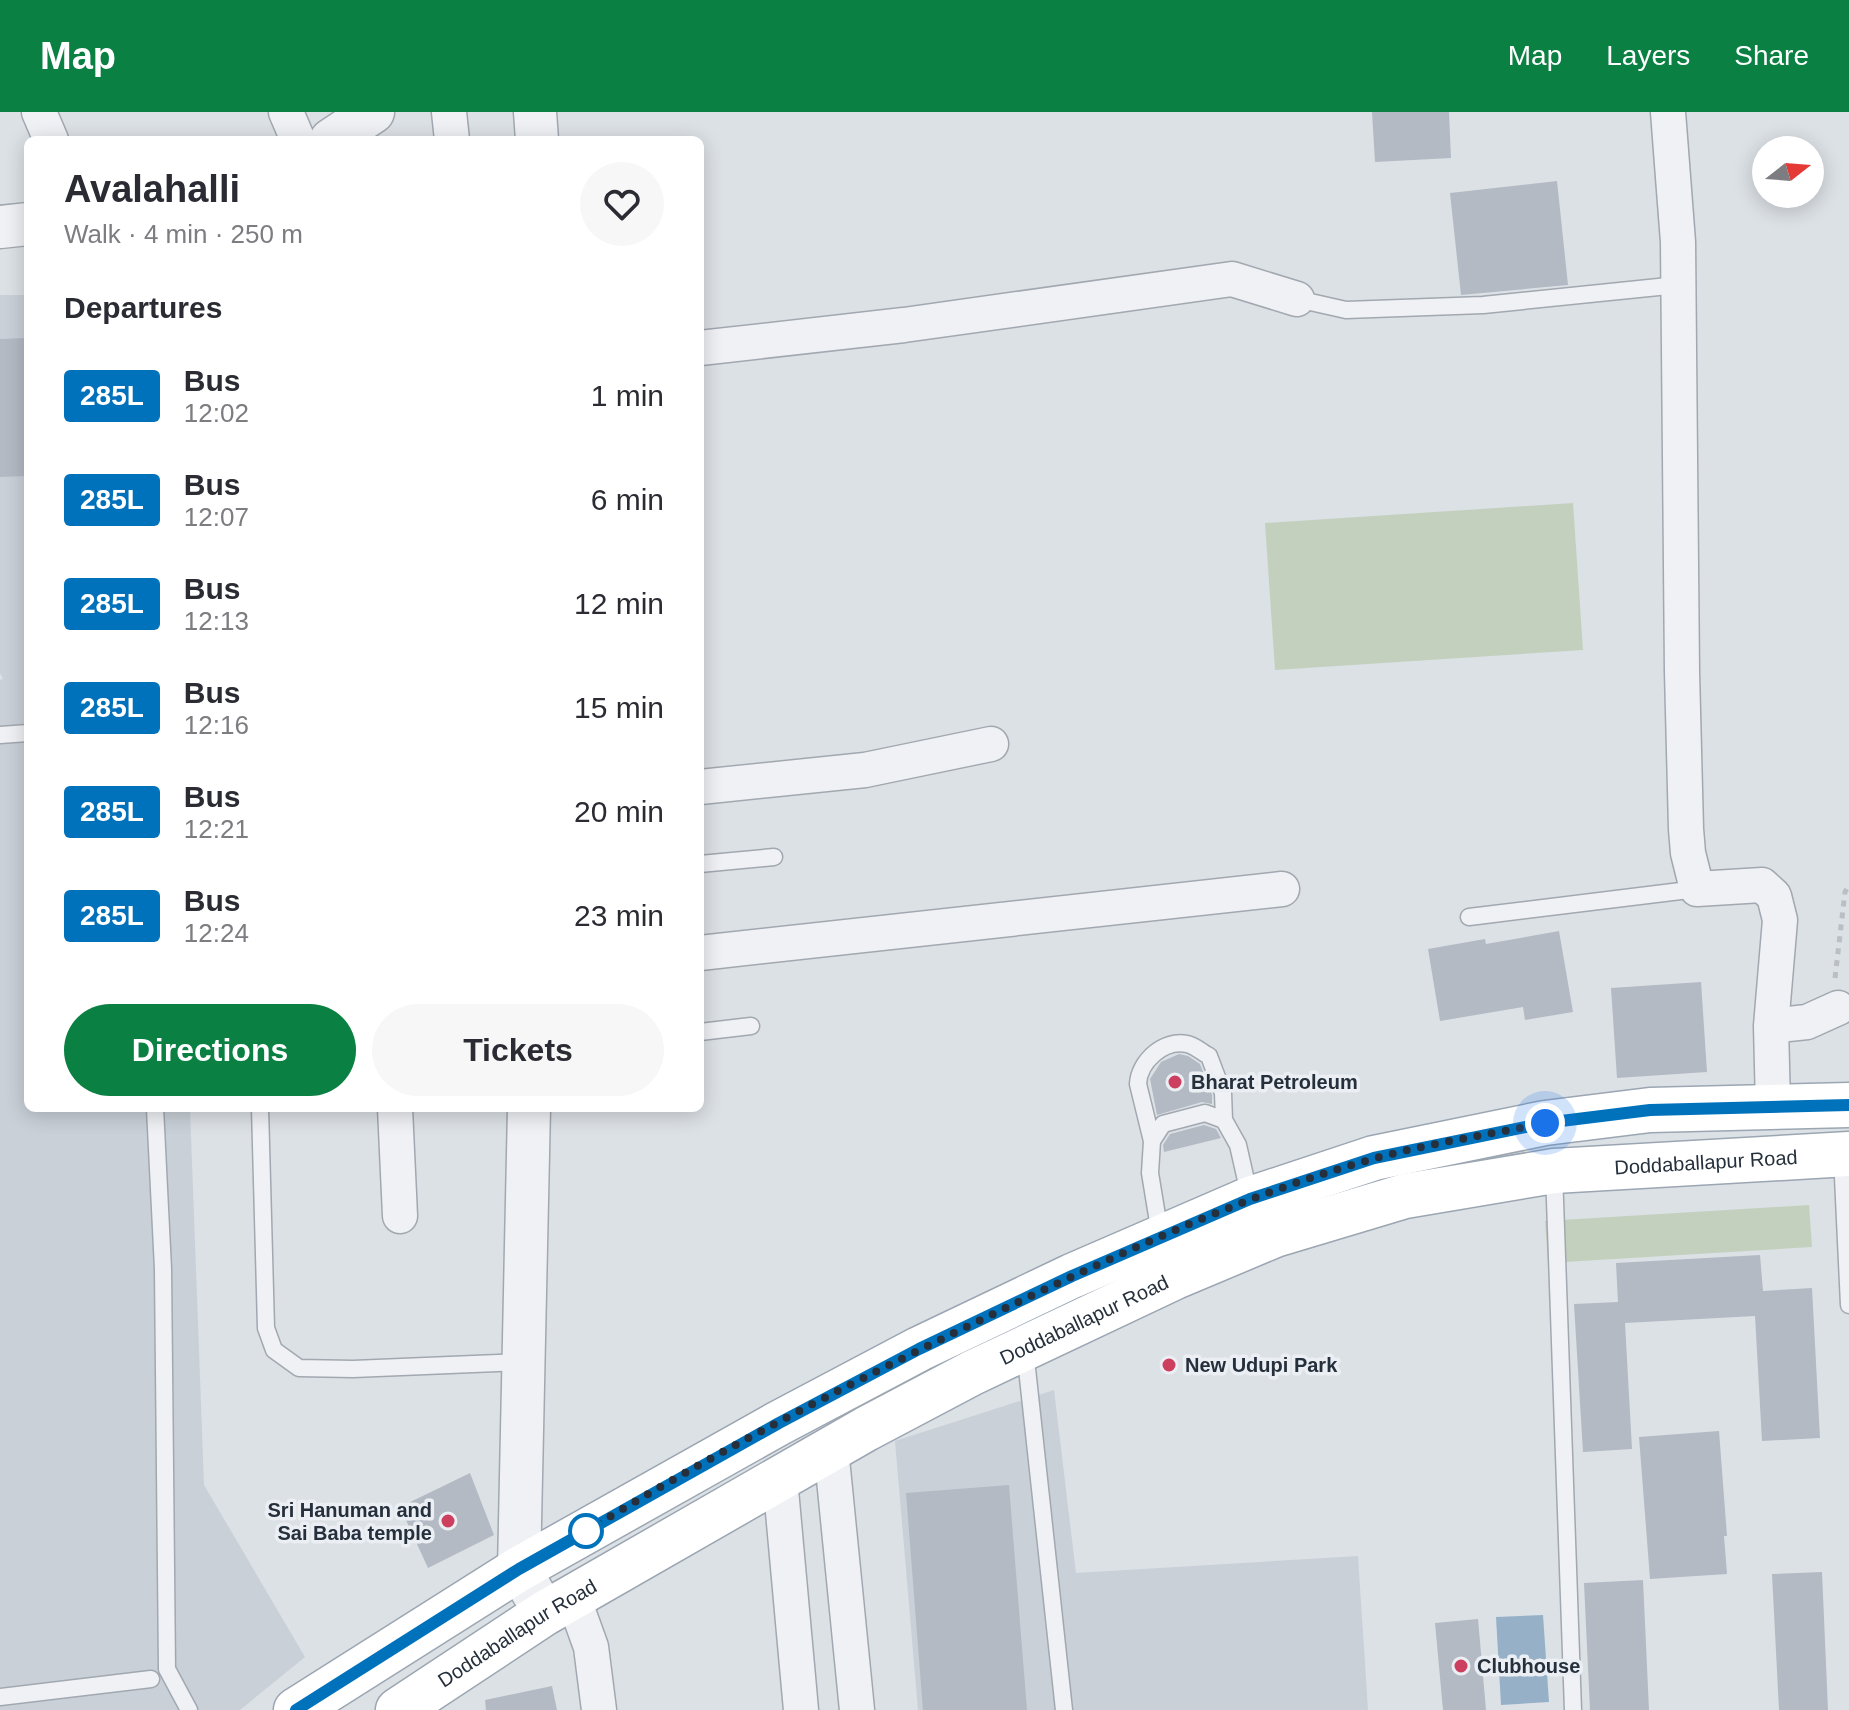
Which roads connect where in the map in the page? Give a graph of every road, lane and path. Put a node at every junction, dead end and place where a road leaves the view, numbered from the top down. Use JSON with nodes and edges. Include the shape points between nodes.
{"nodes":[{"id":1,"x":39,"y":112,"type":"edge"},
{"id":2,"x":286,"y":112,"type":"edge"},
{"id":3,"x":373,"y":112,"type":"edge"},
{"id":4,"x":449,"y":112,"type":"edge"},
{"id":5,"x":535,"y":112,"type":"edge"},
{"id":6,"x":1668,"y":112,"type":"edge"},
{"id":7,"x":49,"y":136,"type":"edge"},
{"id":8,"x":296,"y":136,"type":"edge"},
{"id":9,"x":337,"y":136,"type":"edge"},
{"id":10,"x":452,"y":136,"type":"edge"},
{"id":11,"x":537,"y":136,"type":"edge"},
{"id":12,"x":24,"y":224,"type":"edge"},
{"id":13,"x":0,"y":227,"type":"edge"},
{"id":14,"x":1678,"y":285,"type":"junction"},
{"id":15,"x":1297,"y":299,"type":"joint"},
{"id":16,"x":704,"y":348,"type":"edge"},
{"id":17,"x":24,"y":733,"type":"edge"},
{"id":18,"x":0,"y":735,"type":"edge"},
{"id":19,"x":991,"y":744,"type":"dead end"},
{"id":20,"x":704,"y":787,"type":"edge"},
{"id":21,"x":774,"y":857,"type":"dead end"},
{"id":22,"x":704,"y":864,"type":"edge"},
{"id":23,"x":1849,"y":885,"type":"edge"},
{"id":24,"x":1282,"y":889,"type":"dead end"},
{"id":25,"x":1697,"y":889,"type":"junction"},
{"id":26,"x":1469,"y":917,"type":"dead end"},
{"id":27,"x":704,"y":953,"type":"edge"},
{"id":28,"x":1838,"y":1008,"type":"joint"},
{"id":29,"x":751,"y":1026,"type":"dead end"},
{"id":30,"x":1771,"y":1026,"type":"junction"},
{"id":31,"x":704,"y":1032,"type":"edge"},
{"id":32,"x":1849,"y":1105,"type":"edge"},
{"id":33,"x":1773,"y":1106,"type":"junction"},
{"id":34,"x":155,"y":1112,"type":"edge"},
{"id":35,"x":260,"y":1112,"type":"edge"},
{"id":36,"x":395,"y":1112,"type":"edge"},
{"id":37,"x":529,"y":1112,"type":"edge"},
{"id":38,"x":1224,"y":1120,"type":"junction"},
{"id":39,"x":1152,"y":1141,"type":"junction"},
{"id":40,"x":1846,"y":1154,"type":"edge"},
{"id":41,"x":1554,"y":1171,"type":"junction"},
{"id":42,"x":1250,"y":1199,"type":"junction"},
{"id":43,"x":400,"y":1216,"type":"dead end"},
{"id":44,"x":1168,"y":1258,"type":"junction"},
{"id":45,"x":1849,"y":1305,"type":"edge"},
{"id":46,"x":1025,"y":1349,"type":"junction"},
{"id":47,"x":523,"y":1362,"type":"junction"},
{"id":48,"x":831,"y":1449,"type":"junction"},
{"id":49,"x":780,"y":1479,"type":"junction"},
{"id":50,"x":519,"y":1569,"type":"junction"},
{"id":51,"x":559,"y":1605,"type":"junction"},
{"id":52,"x":151,"y":1679,"type":"dead end"},
{"id":53,"x":0,"y":1697,"type":"edge"},
{"id":54,"x":189,"y":1710,"type":"edge"},
{"id":55,"x":296,"y":1710,"type":"edge"},
{"id":56,"x":398,"y":1710,"type":"edge"},
{"id":57,"x":599,"y":1710,"type":"edge"},
{"id":58,"x":801,"y":1710,"type":"edge"},
{"id":59,"x":857,"y":1710,"type":"edge"},
{"id":60,"x":1064,"y":1710,"type":"edge"},
{"id":61,"x":1573,"y":1710,"type":"edge"}],
"edges":[{"from":1,"to":7,"type":"street"},
{"from":2,"to":8,"type":"street"},
{"from":3,"to":9,"type":"street"},
{"from":4,"to":10,"type":"street"},
{"from":5,"to":11,"type":"street"},
{"from":6,"to":14,"type":"street"},
{"from":12,"to":13,"type":"street"},
{"from":14,"to":15,"type":"lane","via":[[1483,305],[1346,310]]},
{"from":14,"to":25,"type":"street","via":[[1686,829]]},
{"from":15,"to":16,"type":"street","via":[[1232,279]]},
{"from":17,"to":18,"type":"lane"},
{"from":19,"to":20,"type":"street","via":[[865,770]]},
{"from":21,"to":22,"type":"lane"},
{"from":23,"to":28,"type":"path","via":[[1834,989]]},
{"from":24,"to":27,"type":"street"},
{"from":25,"to":26,"type":"lane"},
{"from":25,"to":30,"type":"street","via":[[1762,885],[1774,896],[1780,920]]},
{"from":28,"to":30,"type":"street","via":[[1807,1022]]},
{"from":29,"to":31,"type":"lane"},
{"from":30,"to":33,"type":"street"},
{"from":32,"to":33,"type":"main road","name":"Doddaballapur Road"},
{"from":33,"to":42,"type":"main road","name":"Doddaballapur Road","via":[[1650,1110],[1545,1123],[1374,1158]]},
{"from":34,"to":54,"type":"lane","via":[[163,1269],[167,1669]]},
{"from":35,"to":47,"type":"lane","via":[[266,1328],[274,1350],[299,1368]]},
{"from":36,"to":43,"type":"street"},
{"from":37,"to":47,"type":"street"},
{"from":38,"to":39,"type":"lane","via":[[1205,1113],[1163,1124]]},
{"from":38,"to":39,"type":"lane","via":[[1223,1093],[1209,1056],[1186,1044],[1171,1046],[1148,1057],[1138,1074]]},
{"from":38,"to":42,"type":"lane","via":[[1238,1145]]},
{"from":39,"to":44,"type":"lane","via":[[1150,1173]]},
{"from":40,"to":41,"type":"main road","name":"Doddaballapur Road"},
{"from":40,"to":45,"type":"lane"},
{"from":41,"to":44,"type":"main road","name":"Doddaballapur Road","via":[[1405,1196],[1275,1235]]},
{"from":41,"to":61,"type":"lane"},
{"from":42,"to":44,"type":"main road","name":"Doddaballapur Road"},
{"from":44,"to":46,"type":"main road","name":"Doddaballapur Road"},
{"from":44,"to":50,"type":"main road","name":"Doddaballapur Road","via":[[1072,1276],[919,1349]]},
{"from":46,"to":48,"type":"main road","name":"Doddaballapur Road"},
{"from":46,"to":60,"type":"lane"},
{"from":47,"to":50,"type":"street"},
{"from":48,"to":49,"type":"main road","name":"Doddaballapur Road"},
{"from":48,"to":59,"type":"street"},
{"from":49,"to":51,"type":"main road","name":"Doddaballapur Road"},
{"from":49,"to":58,"type":"street"},
{"from":50,"to":51,"type":"street"},
{"from":50,"to":55,"type":"main road","name":"Doddaballapur Road"},
{"from":51,"to":56,"type":"main road","name":"Doddaballapur Road"},
{"from":51,"to":57,"type":"street","via":[[591,1647]]},
{"from":52,"to":53,"type":"lane"}]}
